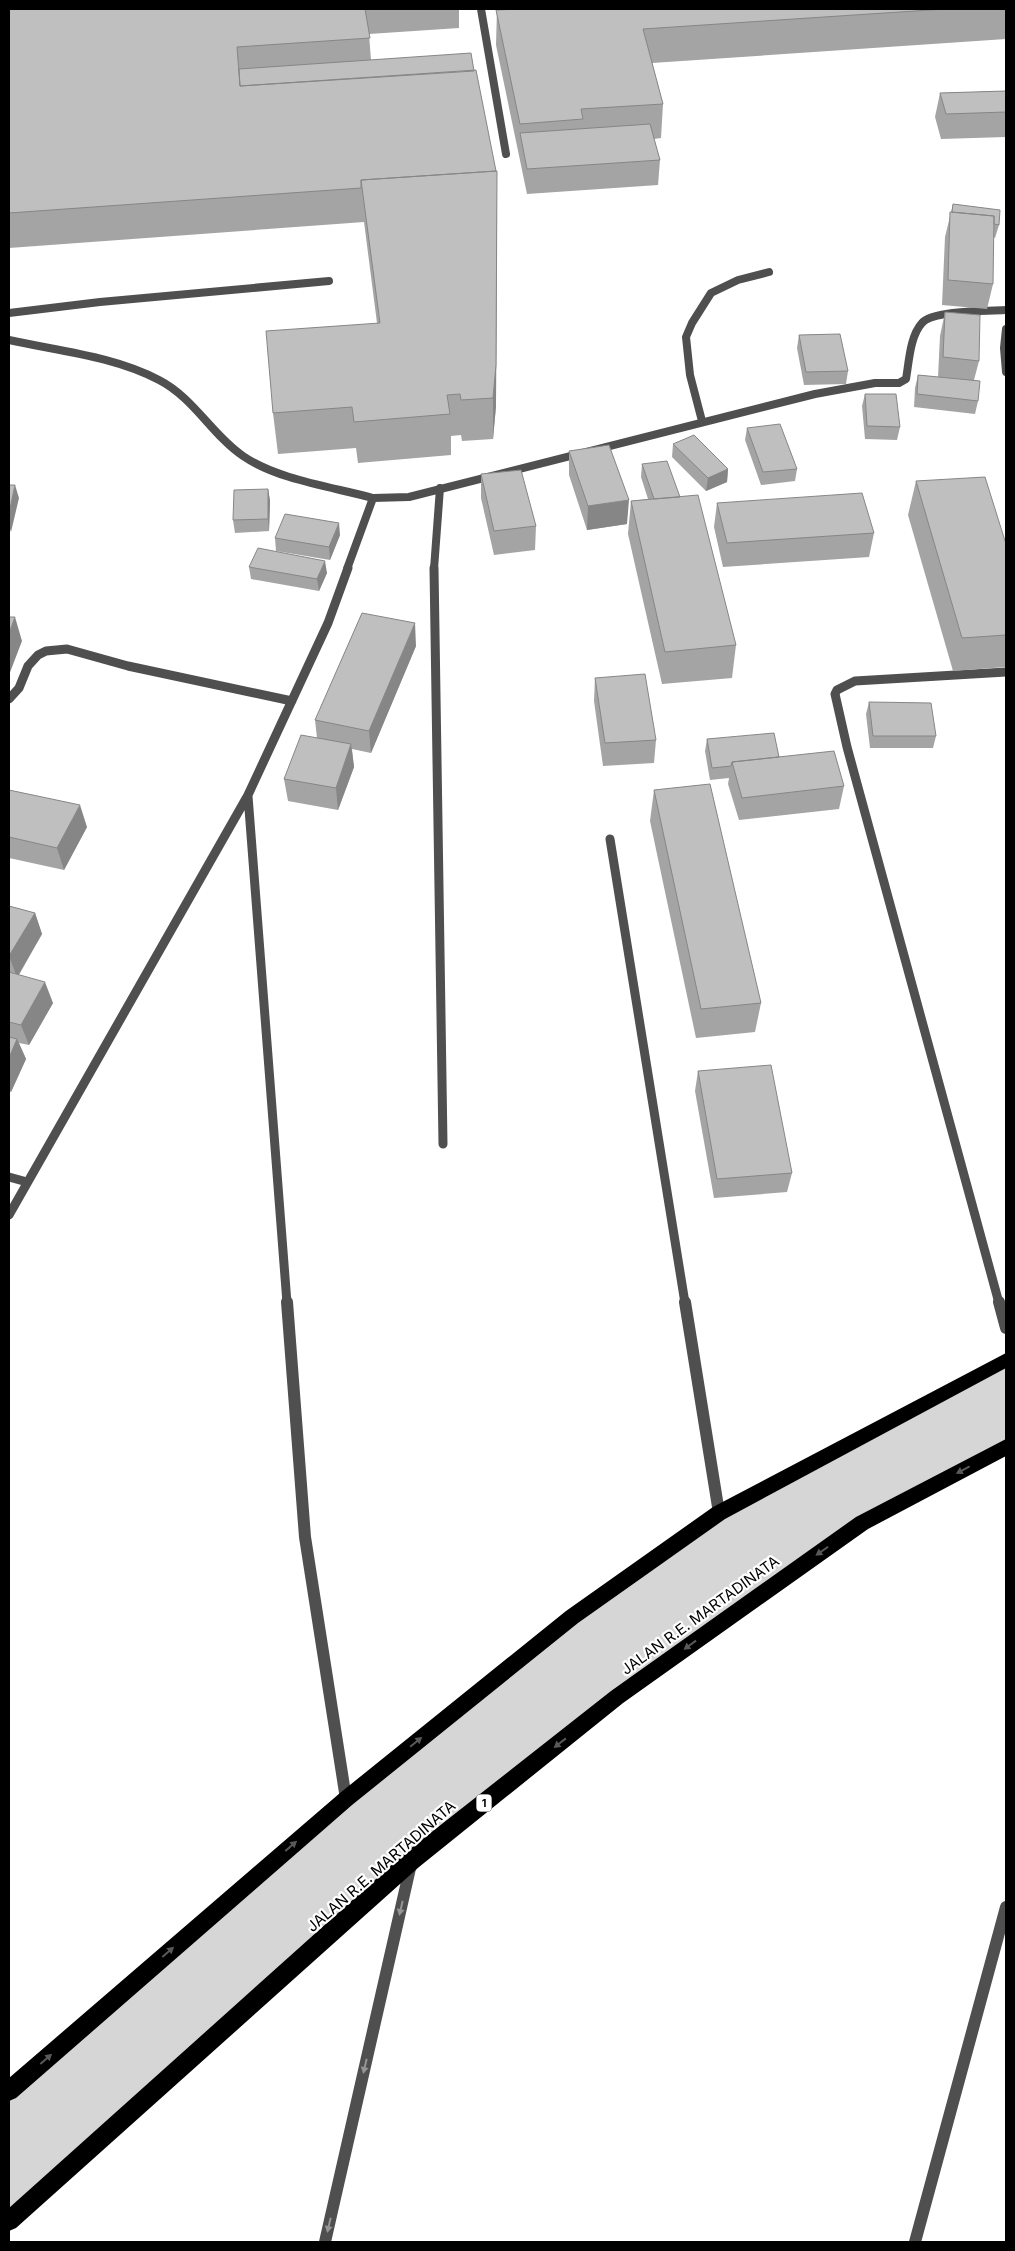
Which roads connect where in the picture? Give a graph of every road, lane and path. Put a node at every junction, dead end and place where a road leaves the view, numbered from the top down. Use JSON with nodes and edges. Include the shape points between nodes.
{"nodes":[{"id":1,"x":481,"y":9,"type":"edge"},
{"id":2,"x":506,"y":154,"type":"dead end"},
{"id":3,"x":770,"y":272,"type":"dead end"},
{"id":4,"x":329,"y":281,"type":"dead end"},
{"id":5,"x":1006,"y":310,"type":"edge"},
{"id":6,"x":9,"y":313,"type":"edge"},
{"id":7,"x":1006,"y":329,"type":"edge"},
{"id":8,"x":9,"y":340,"type":"edge"},
{"id":9,"x":1006,"y":372,"type":"edge"},
{"id":10,"x":702,"y":421,"type":"junction"},
{"id":11,"x":440,"y":488,"type":"junction"},
{"id":12,"x":373,"y":498,"type":"junction"},
{"id":13,"x":1006,"y":672,"type":"edge"},
{"id":14,"x":9,"y":699,"type":"edge"},
{"id":15,"x":292,"y":701,"type":"junction"},
{"id":16,"x":248,"y":795,"type":"junction"},
{"id":17,"x":610,"y":839,"type":"dead end"},
{"id":18,"x":443,"y":1144,"type":"dead end"},
{"id":19,"x":9,"y":1177,"type":"edge"},
{"id":20,"x":27,"y":1182,"type":"junction"},
{"id":21,"x":9,"y":1215,"type":"edge"},
{"id":22,"x":1006,"y":1328,"type":"edge"},
{"id":23,"x":1006,"y":1360,"type":"edge"},
{"id":24,"x":1006,"y":1447,"type":"edge"},
{"id":25,"x":719,"y":1513,"type":"junction"},
{"id":26,"x":346,"y":1799,"type":"junction"},
{"id":27,"x":412,"y":1860,"type":"junction"},
{"id":28,"x":1006,"y":1907,"type":"edge"},
{"id":29,"x":9,"y":2091,"type":"edge"},
{"id":30,"x":9,"y":2221,"type":"edge"},
{"id":31,"x":325,"y":2242,"type":"edge"},
{"id":32,"x":915,"y":2242,"type":"edge"}],
"edges":[{"from":1,"to":2,"type":"street"},
{"from":3,"to":10,"type":"street","via":[[738,280],[711,293],[692,323],[686,337],[690,375]]},
{"from":4,"to":6,"type":"street"},
{"from":5,"to":10,"type":"street","via":[[948,313],[925,320],[912,341],[908,373],[903,382],[875,383],[815,394]]},
{"from":7,"to":9,"type":"street"},
{"from":8,"to":12,"type":"street","via":[[100,361],[158,379],[179,392],[244,456],[270,469]]},
{"from":10,"to":11,"type":"street"},
{"from":11,"to":12,"type":"street","via":[[408,496]]},
{"from":11,"to":18,"type":"street","via":[[433,586]]},
{"from":12,"to":15,"type":"street","via":[[328,623]]},
{"from":13,"to":22,"type":"street","via":[[856,681],[835,694]]},
{"from":14,"to":15,"type":"street","via":[[19,692],[28,663],[35,656],[63,649],[125,666]]},
{"from":15,"to":16,"type":"street"},
{"from":16,"to":20,"type":"street"},
{"from":16,"to":26,"type":"street","via":[[305,1537]]},
{"from":17,"to":25,"type":"street"},
{"from":19,"to":20,"type":"street"},
{"from":20,"to":21,"type":"street"},
{"from":23,"to":25,"type":"highway"},
{"from":24,"to":27,"type":"highway","name":"JALAN R.E. MARTADINATA","number":"1","one_way":true,"via":[[862,1523],[618,1697]]},
{"from":26,"to":25,"type":"highway","one_way":true,"via":[[572,1617]]},
{"from":29,"to":26,"type":"highway","one_way":true},
{"from":27,"to":30,"type":"highway","name":"JALAN R.E. MARTADINATA","number":"1"},
{"from":27,"to":31,"type":"street","one_way":true},
{"from":28,"to":32,"type":"street"}]}
